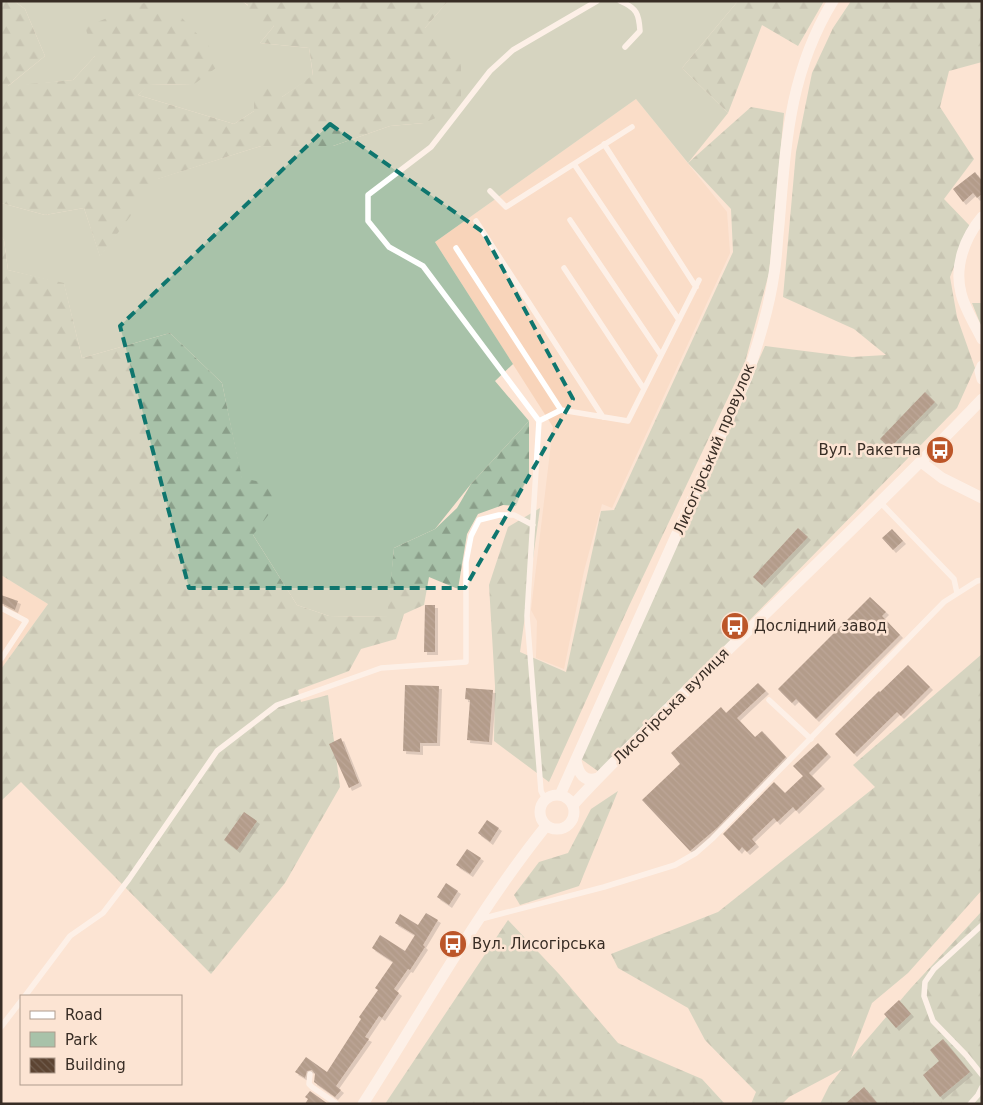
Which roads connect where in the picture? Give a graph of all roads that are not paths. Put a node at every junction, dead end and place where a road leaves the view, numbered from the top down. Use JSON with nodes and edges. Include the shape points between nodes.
{"nodes":[{"id":1,"x":597,"y":1,"type":"edge"},
{"id":2,"x":620,"y":1,"type":"edge"},
{"id":3,"x":833,"y":1,"type":"edge"},
{"id":4,"x":625,"y":47,"type":"dead end"},
{"id":5,"x":632,"y":127,"type":"dead end"},
{"id":6,"x":604,"y":144,"type":"junction"},
{"id":7,"x":574,"y":164,"type":"junction"},
{"id":8,"x":490,"y":191,"type":"dead end"},
{"id":9,"x":982,"y":217,"type":"edge"},
{"id":10,"x":476,"y":220,"type":"dead end"},
{"id":11,"x":570,"y":220,"type":"dead end"},
{"id":12,"x":456,"y":248,"type":"dead end"},
{"id":13,"x":564,"y":268,"type":"dead end"},
{"id":14,"x":699,"y":280,"type":"dead end"},
{"id":15,"x":696,"y":287,"type":"junction"},
{"id":16,"x":679,"y":320,"type":"junction"},
{"id":17,"x":982,"y":338,"type":"edge"},
{"id":18,"x":662,"y":355,"type":"junction"},
{"id":19,"x":982,"y":366,"type":"edge"},
{"id":20,"x":982,"y":379,"type":"edge"},
{"id":21,"x":644,"y":389,"type":"junction"},
{"id":22,"x":982,"y":399,"type":"edge"},
{"id":23,"x":561,"y":410,"type":"junction"},
{"id":24,"x":603,"y":417,"type":"junction"},
{"id":25,"x":540,"y":421,"type":"junction"},
{"id":26,"x":922,"y":462,"type":"junction"},
{"id":27,"x":982,"y":498,"type":"edge"},
{"id":28,"x":880,"y":502,"type":"junction"},
{"id":29,"x":533,"y":525,"type":"junction"},
{"id":30,"x":982,"y":580,"type":"edge"},
{"id":31,"x":957,"y":593,"type":"junction"},
{"id":32,"x":1,"y":608,"type":"edge"},
{"id":33,"x":1,"y":659,"type":"edge"},
{"id":34,"x":769,"y":700,"type":"dead end"},
{"id":35,"x":811,"y":739,"type":"junction"},
{"id":36,"x":576,"y":760,"type":"junction"},
{"id":37,"x":598,"y":778,"type":"junction"},
{"id":38,"x":560,"y":795,"type":"junction"},
{"id":39,"x":545,"y":799,"type":"junction"},
{"id":40,"x":573,"y":805,"type":"junction"},
{"id":41,"x":546,"y":826,"type":"junction"},
{"id":42,"x":479,"y":919,"type":"junction"},
{"id":43,"x":982,"y":926,"type":"edge"},
{"id":44,"x":26,"y":995,"type":"edge"},
{"id":45,"x":20,"y":1002,"type":"edge"},
{"id":46,"x":1,"y":1027,"type":"edge"},
{"id":47,"x":310,"y":1074,"type":"dead end"},
{"id":48,"x":982,"y":1075,"type":"edge"},
{"id":49,"x":982,"y":1087,"type":"edge"},
{"id":50,"x":337,"y":1104,"type":"edge"},
{"id":51,"x":363,"y":1104,"type":"edge"},
{"id":52,"x":970,"y":1104,"type":"edge"}],
"edges":[{"from":1,"to":25,"type":"lane","via":[[513,50],[490,71],[431,147],[368,194],[368,221],[389,247],[423,266]]},
{"from":2,"to":4,"type":"lane","via":[[631,6],[639,16],[640,31]]},
{"from":3,"to":36,"type":"street","name":"Лисогірський провулок","via":[[813,37],[796,87],[786,141],[774,274],[763,326],[747,377]]},
{"from":5,"to":6,"type":"lane"},
{"from":6,"to":7,"type":"lane"},
{"from":6,"to":15,"type":"lane"},
{"from":7,"to":8,"type":"lane","via":[[506,208]]},
{"from":7,"to":16,"type":"lane"},
{"from":9,"to":17,"type":"street","via":[[974,226],[959,262],[961,293]]},
{"from":10,"to":24,"type":"lane"},
{"from":11,"to":18,"type":"lane"},
{"from":12,"to":23,"type":"lane"},
{"from":13,"to":21,"type":"lane"},
{"from":14,"to":15,"type":"lane"},
{"from":15,"to":16,"type":"lane"},
{"from":16,"to":18,"type":"lane"},
{"from":18,"to":21,"type":"lane"},
{"from":19,"to":20,"type":"street"},
{"from":21,"to":24,"type":"lane","via":[[628,421]]},
{"from":22,"to":26,"type":"street","name":"Лисогірська вулиця"},
{"from":23,"to":24,"type":"lane"},
{"from":23,"to":25,"type":"lane"},
{"from":25,"to":29,"type":"lane"},
{"from":26,"to":27,"type":"street","via":[[942,478]]},
{"from":26,"to":28,"type":"street","name":"Лисогірська вулиця"},
{"from":28,"to":31,"type":"lane","via":[[954,579]]},
{"from":28,"to":37,"type":"street","name":"Лисогірська вулиця"},
{"from":29,"to":39,"type":"lane","via":[[527,616],[540,791]]},
{"from":29,"to":44,"type":"lane","via":[[514,515],[498,515],[479,520],[471,536],[466,562],[466,662],[380,668],[277,705],[269,711],[217,751],[103,913],[70,936]]},
{"from":30,"to":31,"type":"lane"},
{"from":31,"to":35,"type":"lane","via":[[944,602]]},
{"from":32,"to":33,"type":"lane","via":[[26,621]]},
{"from":34,"to":35,"type":"lane"},
{"from":35,"to":42,"type":"lane","via":[[712,839],[686,860],[604,887]]},
{"from":36,"to":37,"type":"street","via":[[583,777]]},
{"from":36,"to":38,"type":"street","name":"Лисогірський провулок"},
{"from":37,"to":40,"type":"street","name":"Лисогірська вулиця"},
{"from":38,"to":39,"type":"street"},
{"from":38,"to":40,"type":"street"},
{"from":39,"to":41,"type":"street","via":[[539,814]]},
{"from":40,"to":41,"type":"street","via":[[574,814],[565,827],[551,829]]},
{"from":41,"to":42,"type":"street"},
{"from":42,"to":51,"type":"street"},
{"from":43,"to":48,"type":"lane","via":[[934,969],[925,982],[924,996],[933,1021]]},
{"from":45,"to":46,"type":"lane"},
{"from":47,"to":50,"type":"lane","via":[[309,1084]]},
{"from":49,"to":52,"type":"lane"}]}
